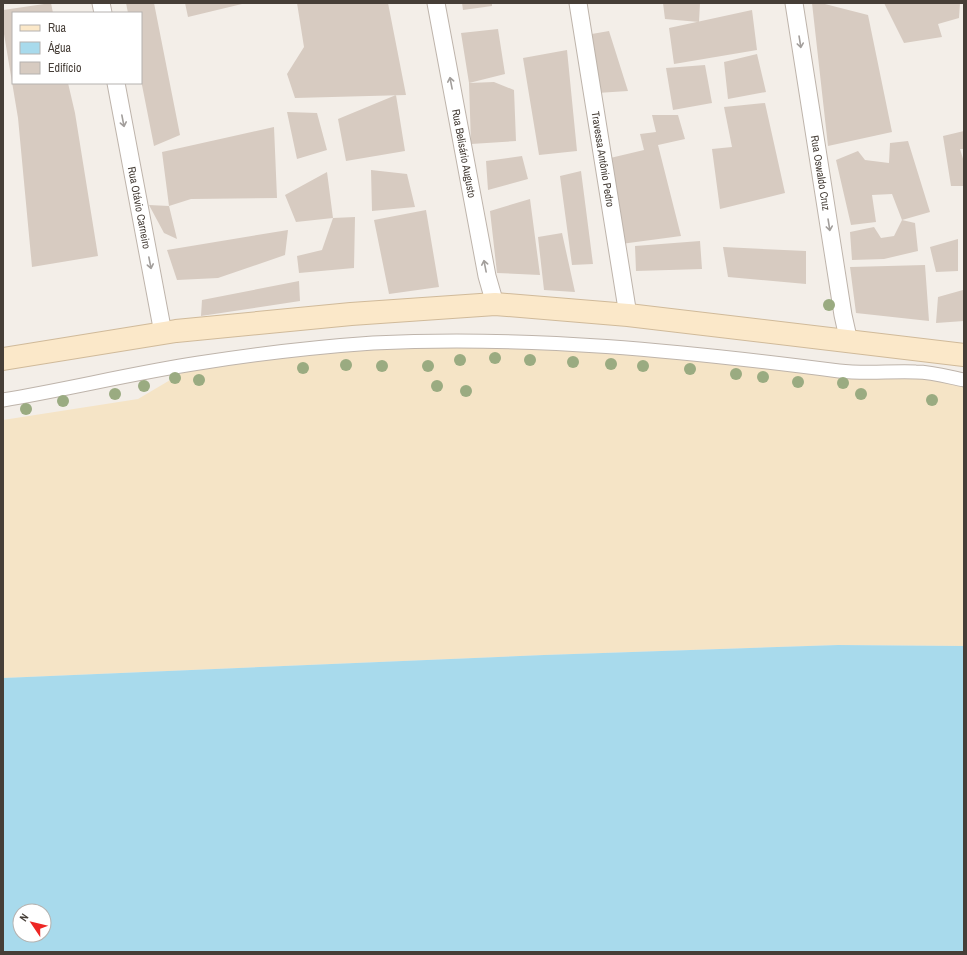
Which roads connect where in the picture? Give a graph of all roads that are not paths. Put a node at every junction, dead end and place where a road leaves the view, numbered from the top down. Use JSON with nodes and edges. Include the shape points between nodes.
{"nodes":[{"id":1,"x":436,"y":3,"type":"edge"},
{"id":2,"x":578,"y":3,"type":"edge"},
{"id":3,"x":794,"y":3,"type":"edge"},
{"id":4,"x":116,"y":84,"type":"edge"},
{"id":5,"x":495,"y":304,"type":"junction"},
{"id":6,"x":628,"y":315,"type":"junction"},
{"id":7,"x":163,"y":333,"type":"junction"},
{"id":8,"x":849,"y":342,"type":"junction"},
{"id":9,"x":964,"y":356,"type":"edge"},
{"id":10,"x":3,"y":359,"type":"edge"},
{"id":11,"x":964,"y":380,"type":"edge"},
{"id":12,"x":3,"y":400,"type":"edge"}],
"edges":[{"from":5,"to":1,"type":"street","name":"Rua Belisário Augusto","one_way":true,"via":[[487,276]]},
{"from":2,"to":6,"type":"street","name":"Travessa Antônio Pedro"},
{"from":3,"to":8,"type":"street","name":"Rua Oswaldo Cruz","one_way":true},
{"from":4,"to":7,"type":"street","name":"Rua Otávio Carneiro","one_way":true},
{"from":5,"to":6,"type":"main road"},
{"from":5,"to":7,"type":"main road","via":[[343,315]]},
{"from":6,"to":8,"type":"main road"},
{"from":7,"to":10,"type":"main road"},
{"from":8,"to":9,"type":"main road"},
{"from":11,"to":12,"type":"street","via":[[919,372],[860,374],[723,356],[592,344],[373,343],[199,363]]}]}
